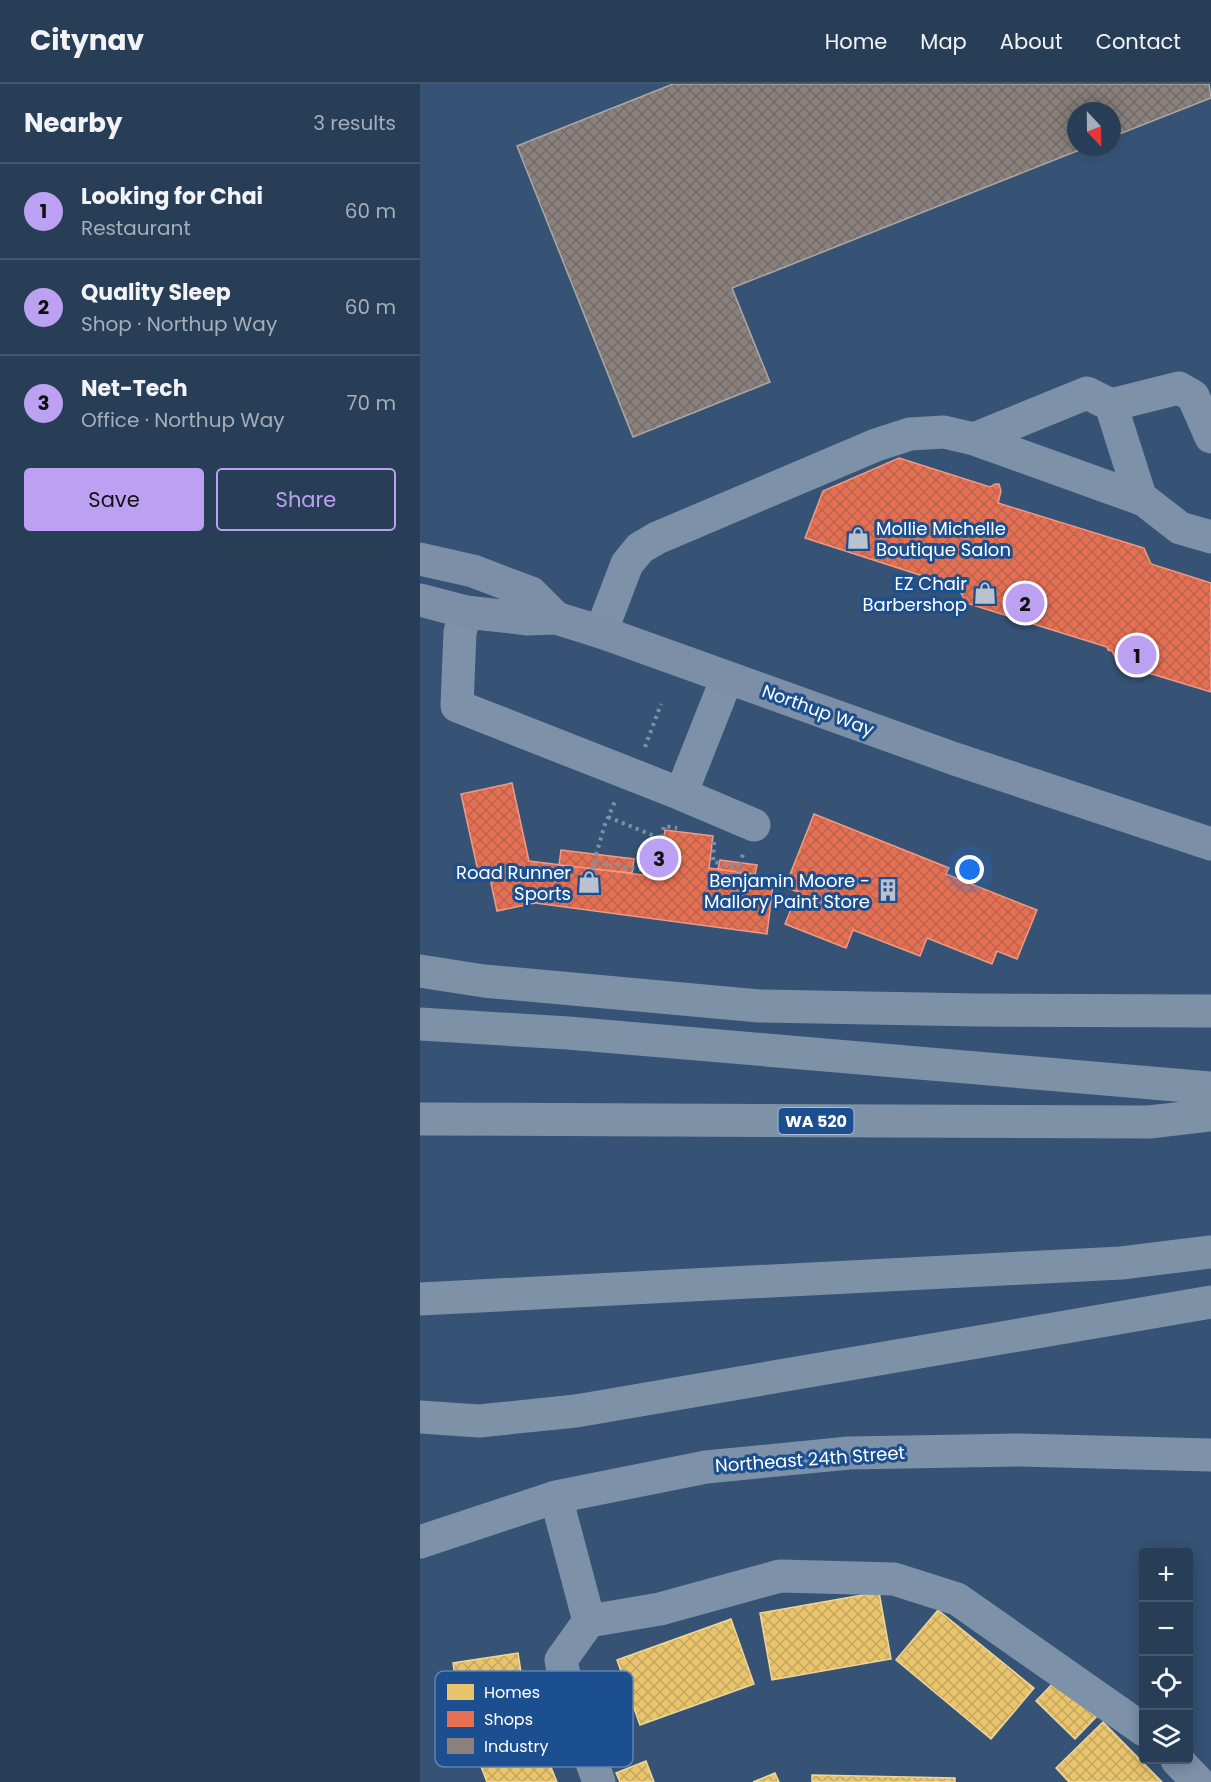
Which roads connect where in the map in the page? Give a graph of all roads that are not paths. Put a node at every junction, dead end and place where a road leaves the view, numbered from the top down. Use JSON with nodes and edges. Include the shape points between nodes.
{"nodes":[{"id":1,"x":1111,"y":405,"type":"junction"},
{"id":2,"x":1211,"y":437,"type":"edge"},
{"id":3,"x":974,"y":439,"type":"junction"},
{"id":4,"x":1141,"y":499,"type":"junction"},
{"id":5,"x":1211,"y":537,"type":"edge"},
{"id":6,"x":420,"y":559,"type":"edge"},
{"id":7,"x":420,"y":600,"type":"edge"},
{"id":8,"x":466,"y":612,"type":"junction"},
{"id":9,"x":556,"y":618,"type":"junction"},
{"id":10,"x":601,"y":632,"type":"junction"},
{"id":11,"x":728,"y":678,"type":"junction"},
{"id":12,"x":681,"y":794,"type":"junction"},
{"id":13,"x":754,"y":825,"type":"dead end"},
{"id":14,"x":1211,"y":844,"type":"edge"},
{"id":15,"x":420,"y":971,"type":"edge"},
{"id":16,"x":1211,"y":1011,"type":"edge"},
{"id":17,"x":420,"y":1024,"type":"edge"},
{"id":18,"x":1211,"y":1088,"type":"edge"},
{"id":19,"x":1211,"y":1115,"type":"edge"},
{"id":20,"x":420,"y":1119,"type":"edge"},
{"id":21,"x":1211,"y":1252,"type":"edge"},
{"id":22,"x":420,"y":1299,"type":"edge"},
{"id":23,"x":1211,"y":1302,"type":"edge"},
{"id":24,"x":420,"y":1418,"type":"edge"},
{"id":25,"x":1211,"y":1455,"type":"edge"},
{"id":26,"x":556,"y":1497,"type":"junction"},
{"id":27,"x":420,"y":1542,"type":"edge"},
{"id":28,"x":589,"y":1622,"type":"junction"},
{"id":29,"x":563,"y":1671,"type":"edge"},
{"id":30,"x":1139,"y":1727,"type":"edge"},
{"id":31,"x":1181,"y":1764,"type":"edge"},
{"id":32,"x":594,"y":1767,"type":"edge"},
{"id":33,"x":599,"y":1782,"type":"edge"},
{"id":34,"x":1198,"y":1782,"type":"edge"}],
"edges":[{"from":1,"to":2,"type":"street","via":[[1179,388],[1193,396]]},
{"from":1,"to":3,"type":"street","via":[[1087,393]]},
{"from":1,"to":4,"type":"street"},
{"from":3,"to":4,"type":"street"},
{"from":3,"to":10,"type":"street","via":[[944,432],[910,434],[657,538],[627,564]]},
{"from":4,"to":5,"type":"street","via":[[1180,528]]},
{"from":6,"to":9,"type":"main road","via":[[473,571],[531,593]]},
{"from":7,"to":8,"type":"main road","name":"Northup Way"},
{"from":8,"to":9,"type":"main road","name":"Northup Way"},
{"from":8,"to":12,"type":"street","via":[[460,632],[457,706]]},
{"from":9,"to":10,"type":"main road","name":"Northup Way"},
{"from":10,"to":11,"type":"main road","name":"Northup Way"},
{"from":11,"to":12,"type":"street"},
{"from":11,"to":14,"type":"main road","name":"Northup Way"},
{"from":12,"to":13,"type":"street"},
{"from":15,"to":16,"type":"highway","via":[[484,981],[759,1006]]},
{"from":17,"to":18,"type":"highway"},
{"from":19,"to":20,"type":"highway","number":"WA 520","via":[[1149,1122]]},
{"from":21,"to":22,"type":"highway","via":[[1121,1263]]},
{"from":23,"to":24,"type":"highway","via":[[576,1411],[479,1421]]},
{"from":25,"to":26,"type":"street","name":"Northeast 24th Street","via":[[1020,1450],[849,1453],[706,1467]]},
{"from":26,"to":27,"type":"street","name":"Northeast 24th Street"},
{"from":26,"to":28,"type":"street"},
{"from":28,"to":29,"type":"street","via":[[561,1660]]},
{"from":28,"to":30,"type":"street","via":[[660,1610],[780,1576],[894,1579],[957,1599]]},
{"from":31,"to":34,"type":"street"},
{"from":32,"to":33,"type":"street"}]}
